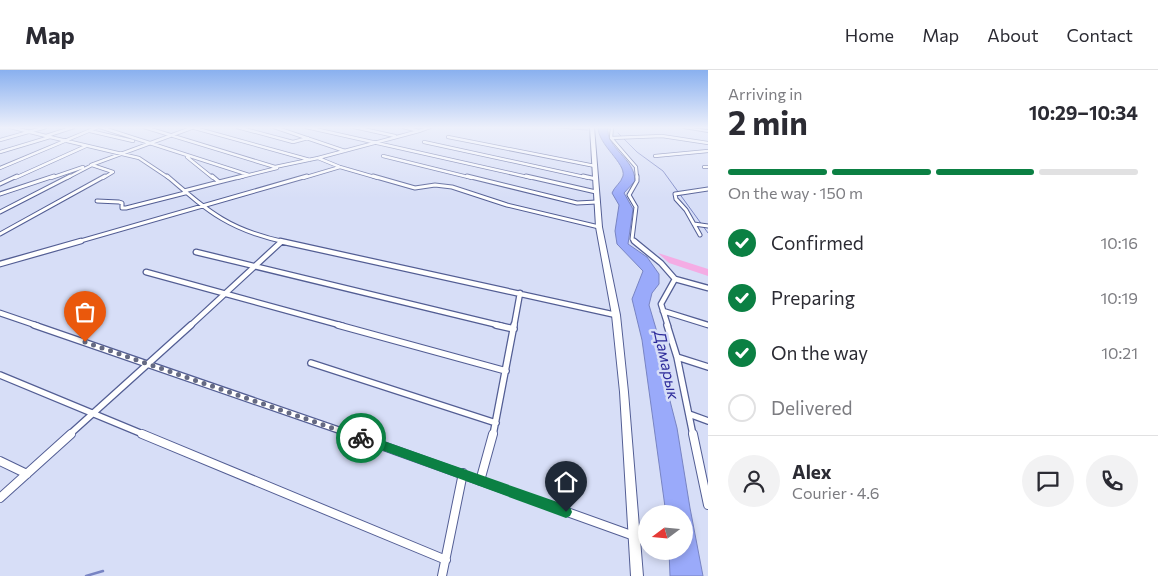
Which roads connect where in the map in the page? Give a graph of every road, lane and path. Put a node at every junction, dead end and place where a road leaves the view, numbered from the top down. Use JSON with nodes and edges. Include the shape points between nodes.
{"nodes":[{"id":1,"x":42,"y":151,"type":"edge"},
{"id":2,"x":76,"y":151,"type":"edge"},
{"id":3,"x":108,"y":151,"type":"edge"},
{"id":4,"x":126,"y":151,"type":"edge"},
{"id":5,"x":171,"y":151,"type":"edge"},
{"id":6,"x":221,"y":151,"type":"edge"},
{"id":7,"x":278,"y":151,"type":"edge"},
{"id":8,"x":345,"y":151,"type":"edge"},
{"id":9,"x":414,"y":151,"type":"edge"},
{"id":10,"x":464,"y":151,"type":"edge"},
{"id":11,"x":517,"y":151,"type":"edge"},
{"id":12,"x":594,"y":151,"type":"edge"},
{"id":13,"x":622,"y":151,"type":"edge"},
{"id":14,"x":708,"y":151,"type":"edge"},
{"id":15,"x":119,"y":153,"type":"junction"},
{"id":16,"x":185,"y":155,"type":"junction"},
{"id":17,"x":383,"y":156,"type":"dead end"},
{"id":18,"x":656,"y":156,"type":"dead end"},
{"id":19,"x":318,"y":158,"type":"junction"},
{"id":20,"x":312,"y":160,"type":"junction"},
{"id":21,"x":92,"y":165,"type":"junction"},
{"id":22,"x":595,"y":166,"type":"junction"},
{"id":23,"x":281,"y":167,"type":"junction"},
{"id":24,"x":340,"y":167,"type":"junction"},
{"id":25,"x":0,"y":168,"type":"edge"},
{"id":26,"x":249,"y":175,"type":"junction"},
{"id":27,"x":596,"y":179,"type":"junction"},
{"id":28,"x":219,"y":182,"type":"junction"},
{"id":29,"x":0,"y":184,"type":"edge"},
{"id":30,"x":708,"y":189,"type":"edge"},
{"id":31,"x":184,"y":192,"type":"junction"},
{"id":32,"x":596,"y":192,"type":"junction"},
{"id":33,"x":0,"y":194,"type":"edge"},
{"id":34,"x":97,"y":201,"type":"dead end"},
{"id":35,"x":597,"y":202,"type":"junction"},
{"id":36,"x":200,"y":205,"type":"junction"},
{"id":37,"x":0,"y":212,"type":"edge"},
{"id":38,"x":697,"y":225,"type":"junction"},
{"id":39,"x":707,"y":226,"type":"edge"},
{"id":40,"x":599,"y":227,"type":"junction"},
{"id":41,"x":0,"y":234,"type":"edge"},
{"id":42,"x":700,"y":235,"type":"dead end"},
{"id":43,"x":280,"y":242,"type":"junction"},
{"id":44,"x":196,"y":252,"type":"dead end"},
{"id":45,"x":0,"y":264,"type":"edge"},
{"id":46,"x":254,"y":267,"type":"junction"},
{"id":47,"x":146,"y":272,"type":"dead end"},
{"id":48,"x":675,"y":279,"type":"junction"},
{"id":49,"x":708,"y":288,"type":"edge"},
{"id":50,"x":226,"y":293,"type":"junction"},
{"id":51,"x":520,"y":293,"type":"junction"},
{"id":52,"x":663,"y":311,"type":"junction"},
{"id":53,"x":0,"y":313,"type":"edge"},
{"id":54,"x":616,"y":315,"type":"junction"},
{"id":55,"x":708,"y":324,"type":"edge"},
{"id":56,"x":514,"y":329,"type":"junction"},
{"id":57,"x":677,"y":357,"type":"junction"},
{"id":58,"x":311,"y":363,"type":"dead end"},
{"id":59,"x":147,"y":364,"type":"junction"},
{"id":60,"x":708,"y":367,"type":"edge"},
{"id":61,"x":506,"y":371,"type":"junction"},
{"id":62,"x":0,"y":375,"type":"edge"},
{"id":63,"x":689,"y":414,"type":"junction"},
{"id":64,"x":93,"y":415,"type":"junction"},
{"id":65,"x":708,"y":421,"type":"edge"},
{"id":66,"x":496,"y":423,"type":"junction"},
{"id":67,"x":0,"y":461,"type":"edge"},
{"id":68,"x":463,"y":473,"type":"junction"},
{"id":69,"x":27,"y":474,"type":"junction"},
{"id":70,"x":480,"y":480,"type":"junction"},
{"id":71,"x":706,"y":485,"type":"edge"},
{"id":72,"x":0,"y":498,"type":"edge"},
{"id":73,"x":708,"y":505,"type":"edge"},
{"id":74,"x":634,"y":536,"type":"junction"},
{"id":75,"x":446,"y":560,"type":"junction"},
{"id":76,"x":442,"y":576,"type":"edge"},
{"id":77,"x":637,"y":576,"type":"edge"}],
"edges":[{"from":1,"to":25,"type":"street"},
{"from":2,"to":29,"type":"street"},
{"from":3,"to":15,"type":"street"},
{"from":4,"to":15,"type":"street"},
{"from":5,"to":16,"type":"street"},
{"from":6,"to":23,"type":"street"},
{"from":7,"to":20,"type":"street"},
{"from":8,"to":19,"type":"street"},
{"from":9,"to":32,"type":"street"},
{"from":10,"to":27,"type":"street"},
{"from":11,"to":22,"type":"street"},
{"from":12,"to":22,"type":"main road"},
{"from":13,"to":48,"type":"street","via":[[636,167],[637,181],[629,195],[636,207],[632,239],[662,262]]},
{"from":14,"to":18,"type":"street"},
{"from":15,"to":21,"type":"street"},
{"from":15,"to":31,"type":"street","via":[[152,164]]},
{"from":16,"to":26,"type":"street"},
{"from":16,"to":28,"type":"street"},
{"from":17,"to":35,"type":"street","via":[[577,204]]},
{"from":19,"to":20,"type":"street"},
{"from":19,"to":24,"type":"street"},
{"from":20,"to":23,"type":"street"},
{"from":21,"to":33,"type":"street"},
{"from":21,"to":37,"type":"street"},
{"from":21,"to":41,"type":"street","via":[[113,172]]},
{"from":22,"to":27,"type":"main road"},
{"from":23,"to":26,"type":"street"},
{"from":24,"to":36,"type":"street"},
{"from":24,"to":40,"type":"street","via":[[415,188],[452,187],[507,205]]},
{"from":26,"to":28,"type":"street"},
{"from":27,"to":32,"type":"main road"},
{"from":28,"to":31,"type":"street"},
{"from":30,"to":38,"type":"street","via":[[679,193],[676,199]]},
{"from":31,"to":34,"type":"street","via":[[123,208],[120,202]]},
{"from":31,"to":36,"type":"street"},
{"from":32,"to":35,"type":"main road"},
{"from":35,"to":40,"type":"main road"},
{"from":36,"to":43,"type":"street","via":[[230,225]]},
{"from":36,"to":45,"type":"street"},
{"from":38,"to":39,"type":"street"},
{"from":38,"to":42,"type":"street"},
{"from":40,"to":54,"type":"main road"},
{"from":43,"to":46,"type":"street"},
{"from":43,"to":51,"type":"street"},
{"from":44,"to":46,"type":"street"},
{"from":46,"to":50,"type":"street"},
{"from":46,"to":56,"type":"street"},
{"from":47,"to":50,"type":"street"},
{"from":48,"to":49,"type":"street"},
{"from":48,"to":52,"type":"street","via":[[661,304]]},
{"from":50,"to":59,"type":"street"},
{"from":50,"to":61,"type":"street"},
{"from":51,"to":54,"type":"street"},
{"from":51,"to":56,"type":"street"},
{"from":52,"to":55,"type":"street"},
{"from":52,"to":57,"type":"street"},
{"from":53,"to":59,"type":"street"},
{"from":54,"to":74,"type":"main road"},
{"from":56,"to":61,"type":"street"},
{"from":57,"to":60,"type":"street"},
{"from":57,"to":63,"type":"street"},
{"from":58,"to":66,"type":"street"},
{"from":59,"to":64,"type":"street"},
{"from":59,"to":68,"type":"street"},
{"from":61,"to":66,"type":"street"},
{"from":62,"to":64,"type":"street"},
{"from":63,"to":65,"type":"street"},
{"from":63,"to":71,"type":"street"},
{"from":64,"to":69,"type":"street"},
{"from":64,"to":75,"type":"street"},
{"from":66,"to":70,"type":"street"},
{"from":67,"to":69,"type":"street"},
{"from":68,"to":70,"type":"street"},
{"from":68,"to":75,"type":"street"},
{"from":69,"to":72,"type":"street"},
{"from":70,"to":74,"type":"street"},
{"from":71,"to":73,"type":"street"},
{"from":74,"to":77,"type":"main road"},
{"from":75,"to":76,"type":"street"}]}
